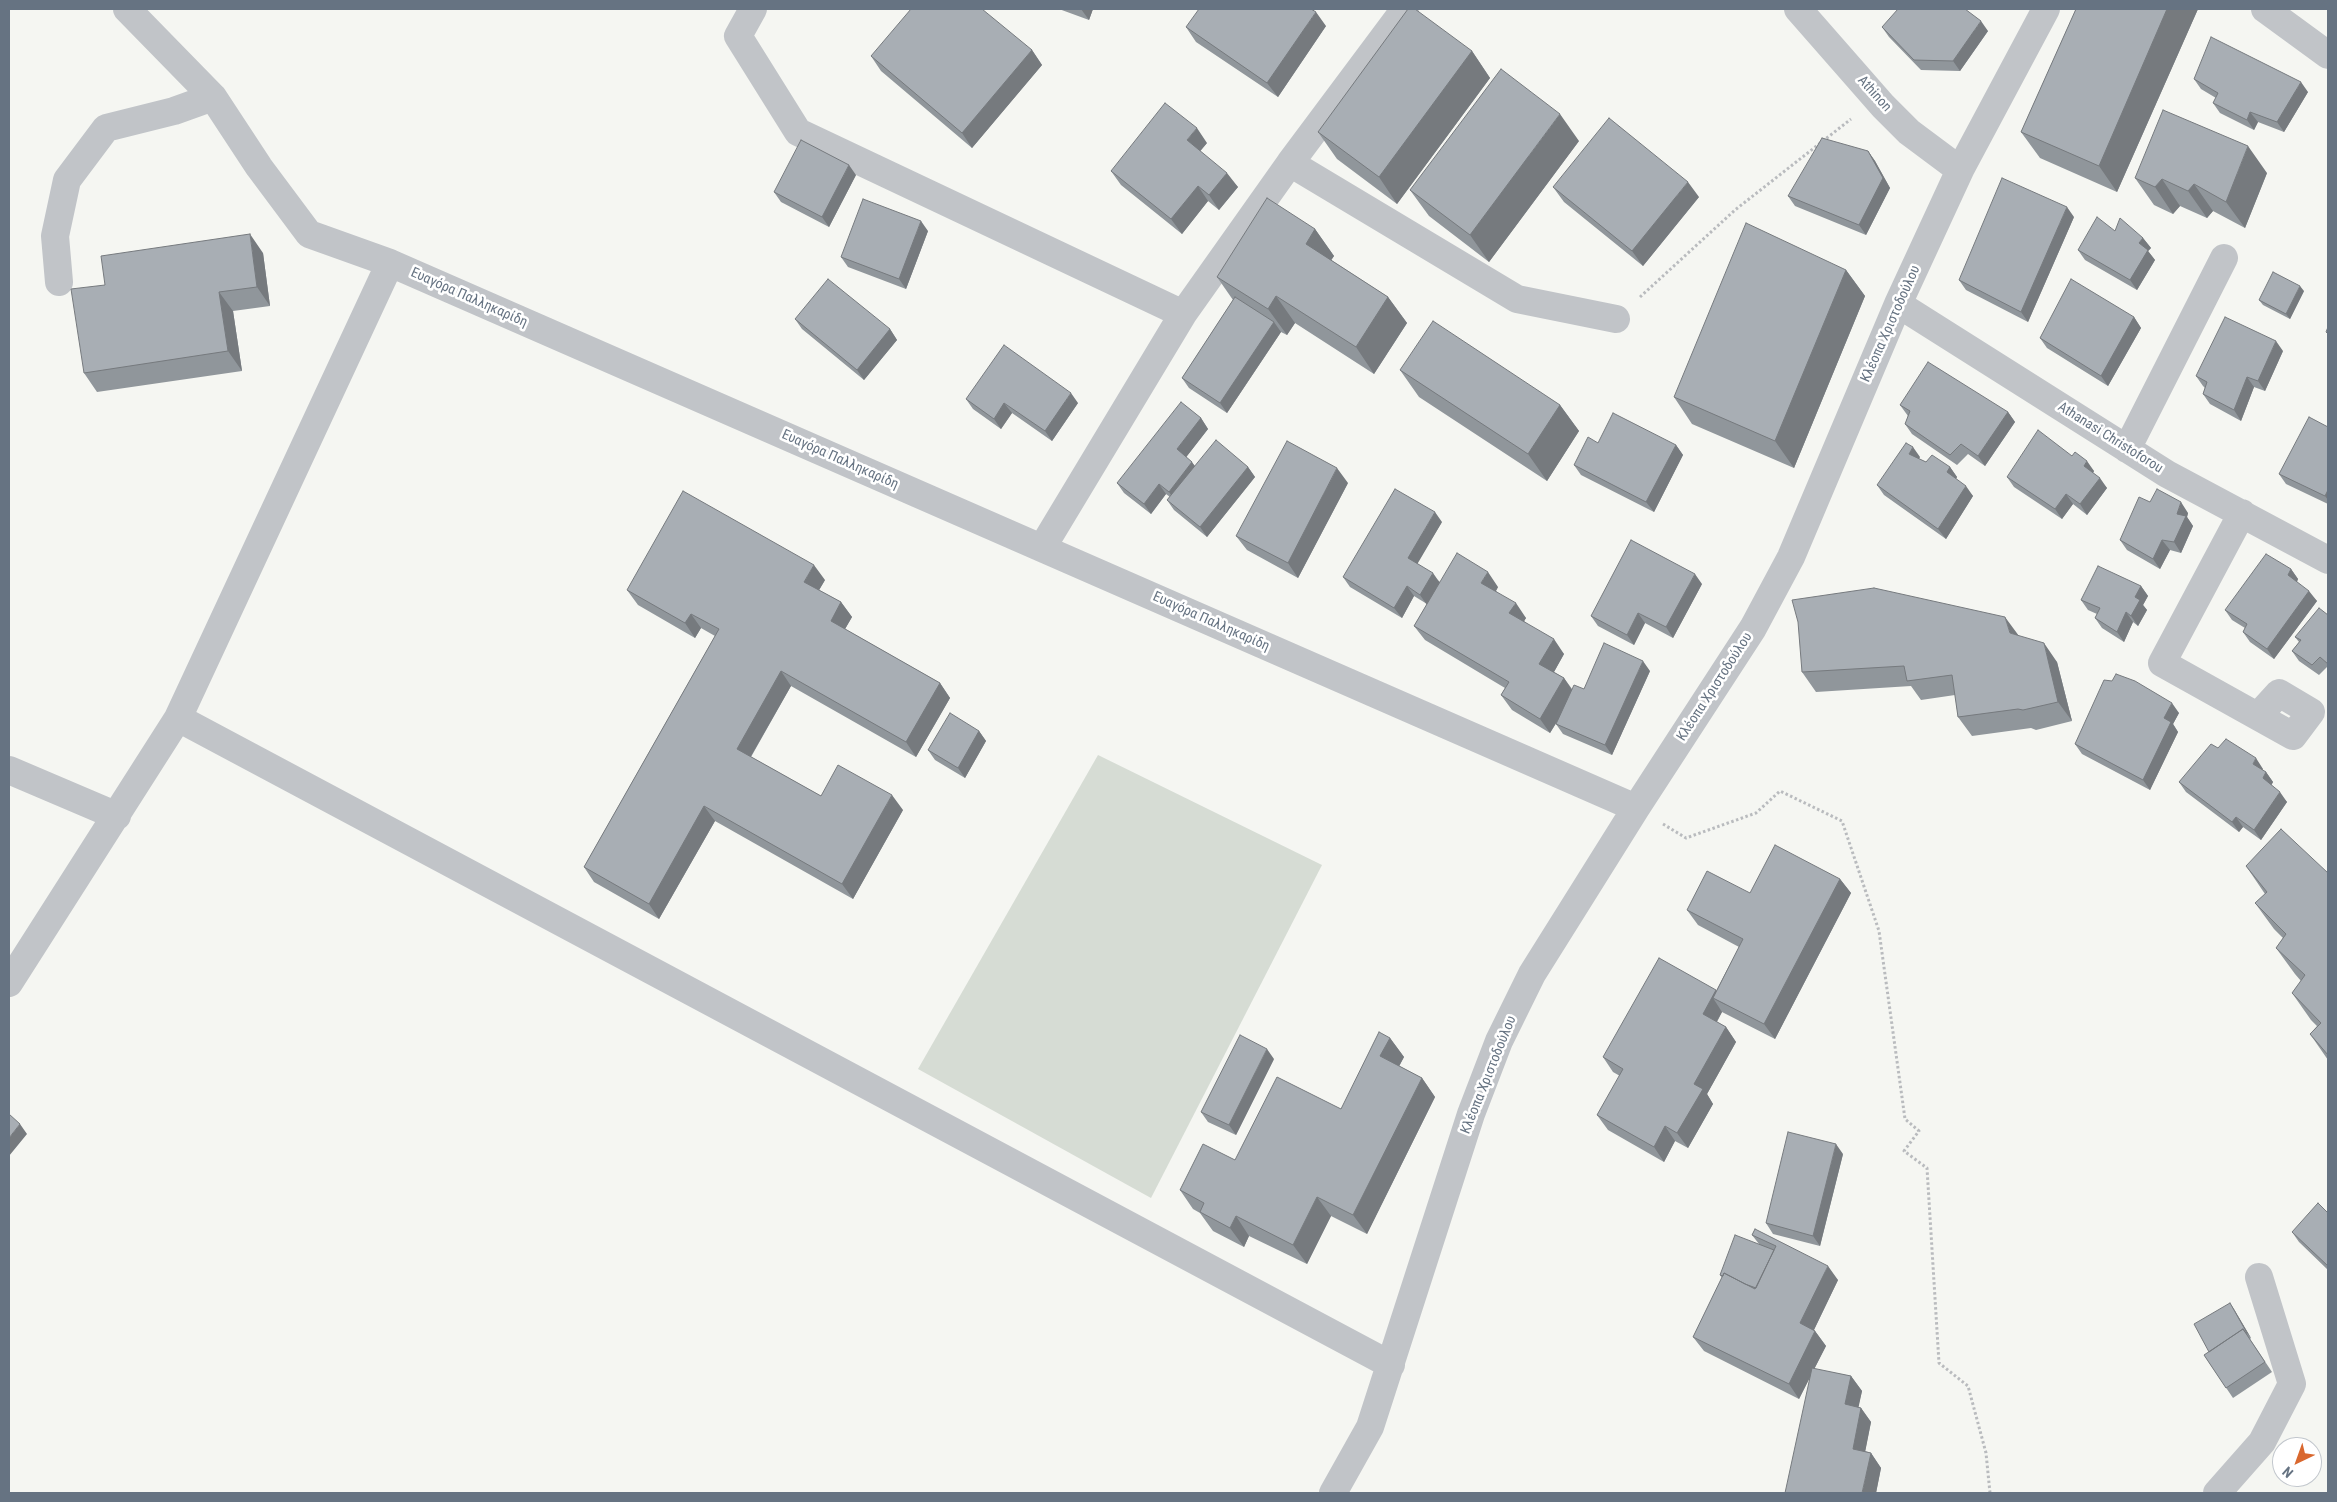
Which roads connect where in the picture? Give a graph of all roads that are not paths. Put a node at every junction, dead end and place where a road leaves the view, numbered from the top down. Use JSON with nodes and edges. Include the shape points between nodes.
{"nodes":[{"id":1,"x":127,"y":9,"type":"edge"},
{"id":2,"x":753,"y":9,"type":"edge"},
{"id":3,"x":1404,"y":9,"type":"edge"},
{"id":4,"x":1798,"y":9,"type":"edge"},
{"id":5,"x":2046,"y":9,"type":"edge"},
{"id":6,"x":2265,"y":9,"type":"edge"},
{"id":7,"x":2328,"y":55,"type":"edge"},
{"id":8,"x":212,"y":97,"type":"junction"},
{"id":9,"x":1290,"y":163,"type":"junction"},
{"id":10,"x":1960,"y":170,"type":"junction"},
{"id":11,"x":2224,"y":258,"type":"dead end"},
{"id":12,"x":390,"y":263,"type":"junction"},
{"id":13,"x":59,"y":282,"type":"dead end"},
{"id":14,"x":1898,"y":304,"type":"junction"},
{"id":15,"x":1183,"y":314,"type":"junction"},
{"id":16,"x":1616,"y":319,"type":"road end"},
{"id":17,"x":2126,"y":449,"type":"junction"},
{"id":18,"x":2242,"y":513,"type":"junction"},
{"id":19,"x":1042,"y":548,"type":"junction"},
{"id":20,"x":2328,"y":560,"type":"edge"},
{"id":21,"x":2258,"y":716,"type":"dead end"},
{"id":22,"x":178,"y":718,"type":"junction"},
{"id":23,"x":9,"y":770,"type":"edge"},
{"id":24,"x":1636,"y":808,"type":"junction"},
{"id":25,"x":117,"y":816,"type":"junction"},
{"id":26,"x":9,"y":983,"type":"edge"},
{"id":27,"x":2259,"y":1278,"type":"dead end"},
{"id":28,"x":1391,"y":1365,"type":"junction"},
{"id":29,"x":1333,"y":1493,"type":"edge"},
{"id":30,"x":2218,"y":1493,"type":"edge"}],
"edges":[{"from":1,"to":8,"type":"street","name":"Ευαγόρα Παλληκαρίδη"},
{"from":2,"to":15,"type":"street","via":[[738,36],[798,132]]},
{"from":3,"to":9,"type":"street"},
{"from":4,"to":10,"type":"street","name":"Athinon","via":[[1916,137]]},
{"from":5,"to":10,"type":"street","name":"Κλέοπα Χριστοδούλου"},
{"from":6,"to":7,"type":"street"},
{"from":8,"to":12,"type":"street","name":"Ευαγόρα Παλληκαρίδη","via":[[308,234]]},
{"from":8,"to":13,"type":"street","via":[[174,111],[106,128],[67,180],[55,236]]},
{"from":9,"to":15,"type":"street"},
{"from":9,"to":16,"type":"street","via":[[1517,299]]},
{"from":10,"to":14,"type":"street","name":"Κλέοπα Χριστοδούλου"},
{"from":11,"to":17,"type":"street"},
{"from":12,"to":19,"type":"street","name":"Ευαγόρα Παλληκαρίδη"},
{"from":12,"to":22,"type":"street"},
{"from":14,"to":17,"type":"street","name":"Athanasi Christoforou"},
{"from":14,"to":24,"type":"street","name":"Κλέοπα Χριστοδούλου","via":[[1791,558],[1753,628]]},
{"from":15,"to":19,"type":"street"},
{"from":17,"to":18,"type":"street","name":"Athanasi Christoforou"},
{"from":18,"to":20,"type":"street","name":"Athanasi Christoforou"},
{"from":18,"to":21,"type":"street","via":[[2162,663]]},
{"from":19,"to":24,"type":"street","name":"Ευαγόρα Παλληκαρίδη"},
{"from":22,"to":25,"type":"street"},
{"from":22,"to":28,"type":"street"},
{"from":23,"to":25,"type":"street"},
{"from":24,"to":28,"type":"street","name":"Κλέοπα Χριστοδούλου","via":[[1532,974],[1499,1041],[1471,1114]]},
{"from":25,"to":26,"type":"street"},
{"from":27,"to":30,"type":"street","via":[[2292,1384],[2262,1442]]},
{"from":28,"to":29,"type":"street","name":"Κλέοπα Χριστοδούλου","via":[[1370,1427]]}]}
